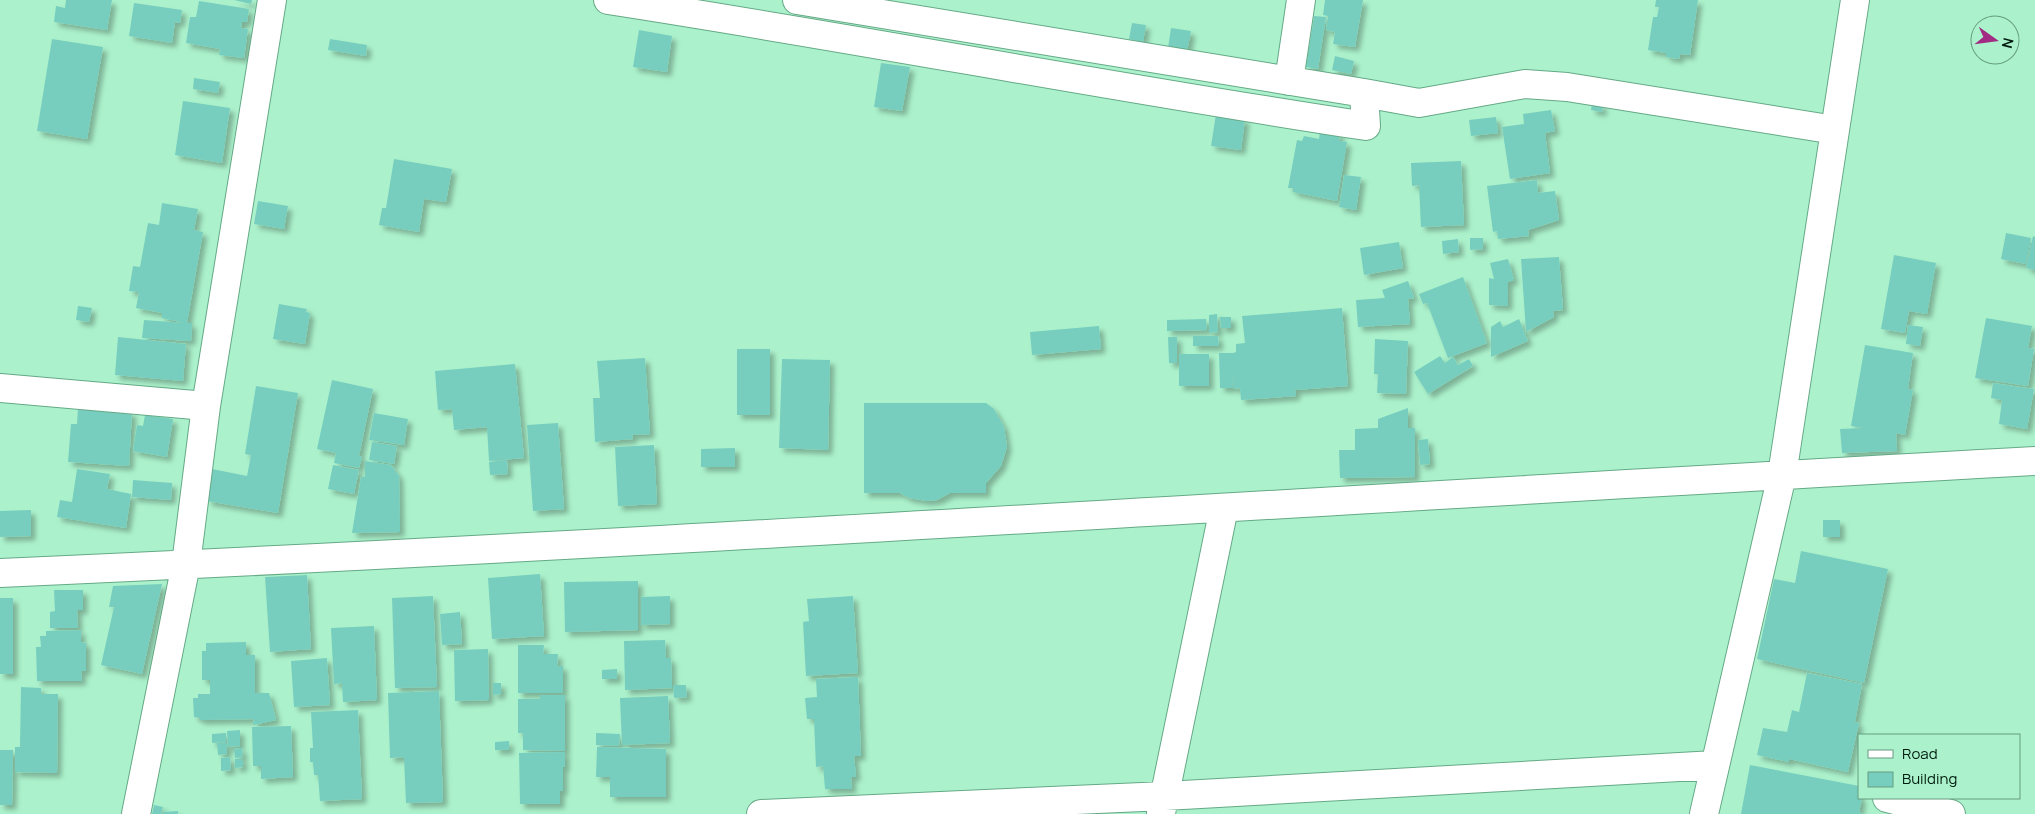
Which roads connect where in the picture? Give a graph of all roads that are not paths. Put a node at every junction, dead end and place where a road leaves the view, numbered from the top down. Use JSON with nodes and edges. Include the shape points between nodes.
{"nodes":[{"id":1,"x":272,"y":0,"type":"edge"},
{"id":2,"x":608,"y":0,"type":"edge"},
{"id":3,"x":797,"y":0,"type":"edge"},
{"id":4,"x":1301,"y":0,"type":"edge"},
{"id":5,"x":1854,"y":0,"type":"edge"},
{"id":6,"x":1289,"y":81,"type":"junction"},
{"id":7,"x":1364,"y":93,"type":"junction"},
{"id":8,"x":1835,"y":130,"type":"junction"},
{"id":9,"x":0,"y":388,"type":"edge"},
{"id":10,"x":206,"y":406,"type":"junction"},
{"id":11,"x":2035,"y":461,"type":"edge"},
{"id":12,"x":1782,"y":475,"type":"junction"},
{"id":13,"x":1224,"y":508,"type":"junction"},
{"id":14,"x":186,"y":564,"type":"junction"},
{"id":15,"x":0,"y":573,"type":"edge"},
{"id":16,"x":1715,"y":765,"type":"junction"},
{"id":17,"x":1891,"y":799,"type":"edge"},
{"id":18,"x":1163,"y":805,"type":"edge"},
{"id":19,"x":136,"y":814,"type":"edge"},
{"id":20,"x":761,"y":814,"type":"edge"},
{"id":21,"x":1704,"y":814,"type":"edge"},
{"id":22,"x":1951,"y":814,"type":"edge"}],
"edges":[{"from":1,"to":10,"type":"street"},
{"from":2,"to":7,"type":"street","via":[[1366,126]]},
{"from":3,"to":6,"type":"street"},
{"from":4,"to":6,"type":"street"},
{"from":5,"to":8,"type":"street"},
{"from":6,"to":7,"type":"street"},
{"from":7,"to":8,"type":"street","via":[[1420,103],[1525,84],[1567,87]]},
{"from":8,"to":12,"type":"street"},
{"from":9,"to":10,"type":"street"},
{"from":10,"to":14,"type":"street"},
{"from":11,"to":12,"type":"street"},
{"from":12,"to":13,"type":"street"},
{"from":12,"to":16,"type":"street"},
{"from":13,"to":14,"type":"street"},
{"from":13,"to":18,"type":"street"},
{"from":14,"to":15,"type":"street"},
{"from":14,"to":19,"type":"street"},
{"from":16,"to":18,"type":"street"},
{"from":16,"to":21,"type":"street"},
{"from":17,"to":22,"type":"street"},
{"from":18,"to":20,"type":"street"}]}
